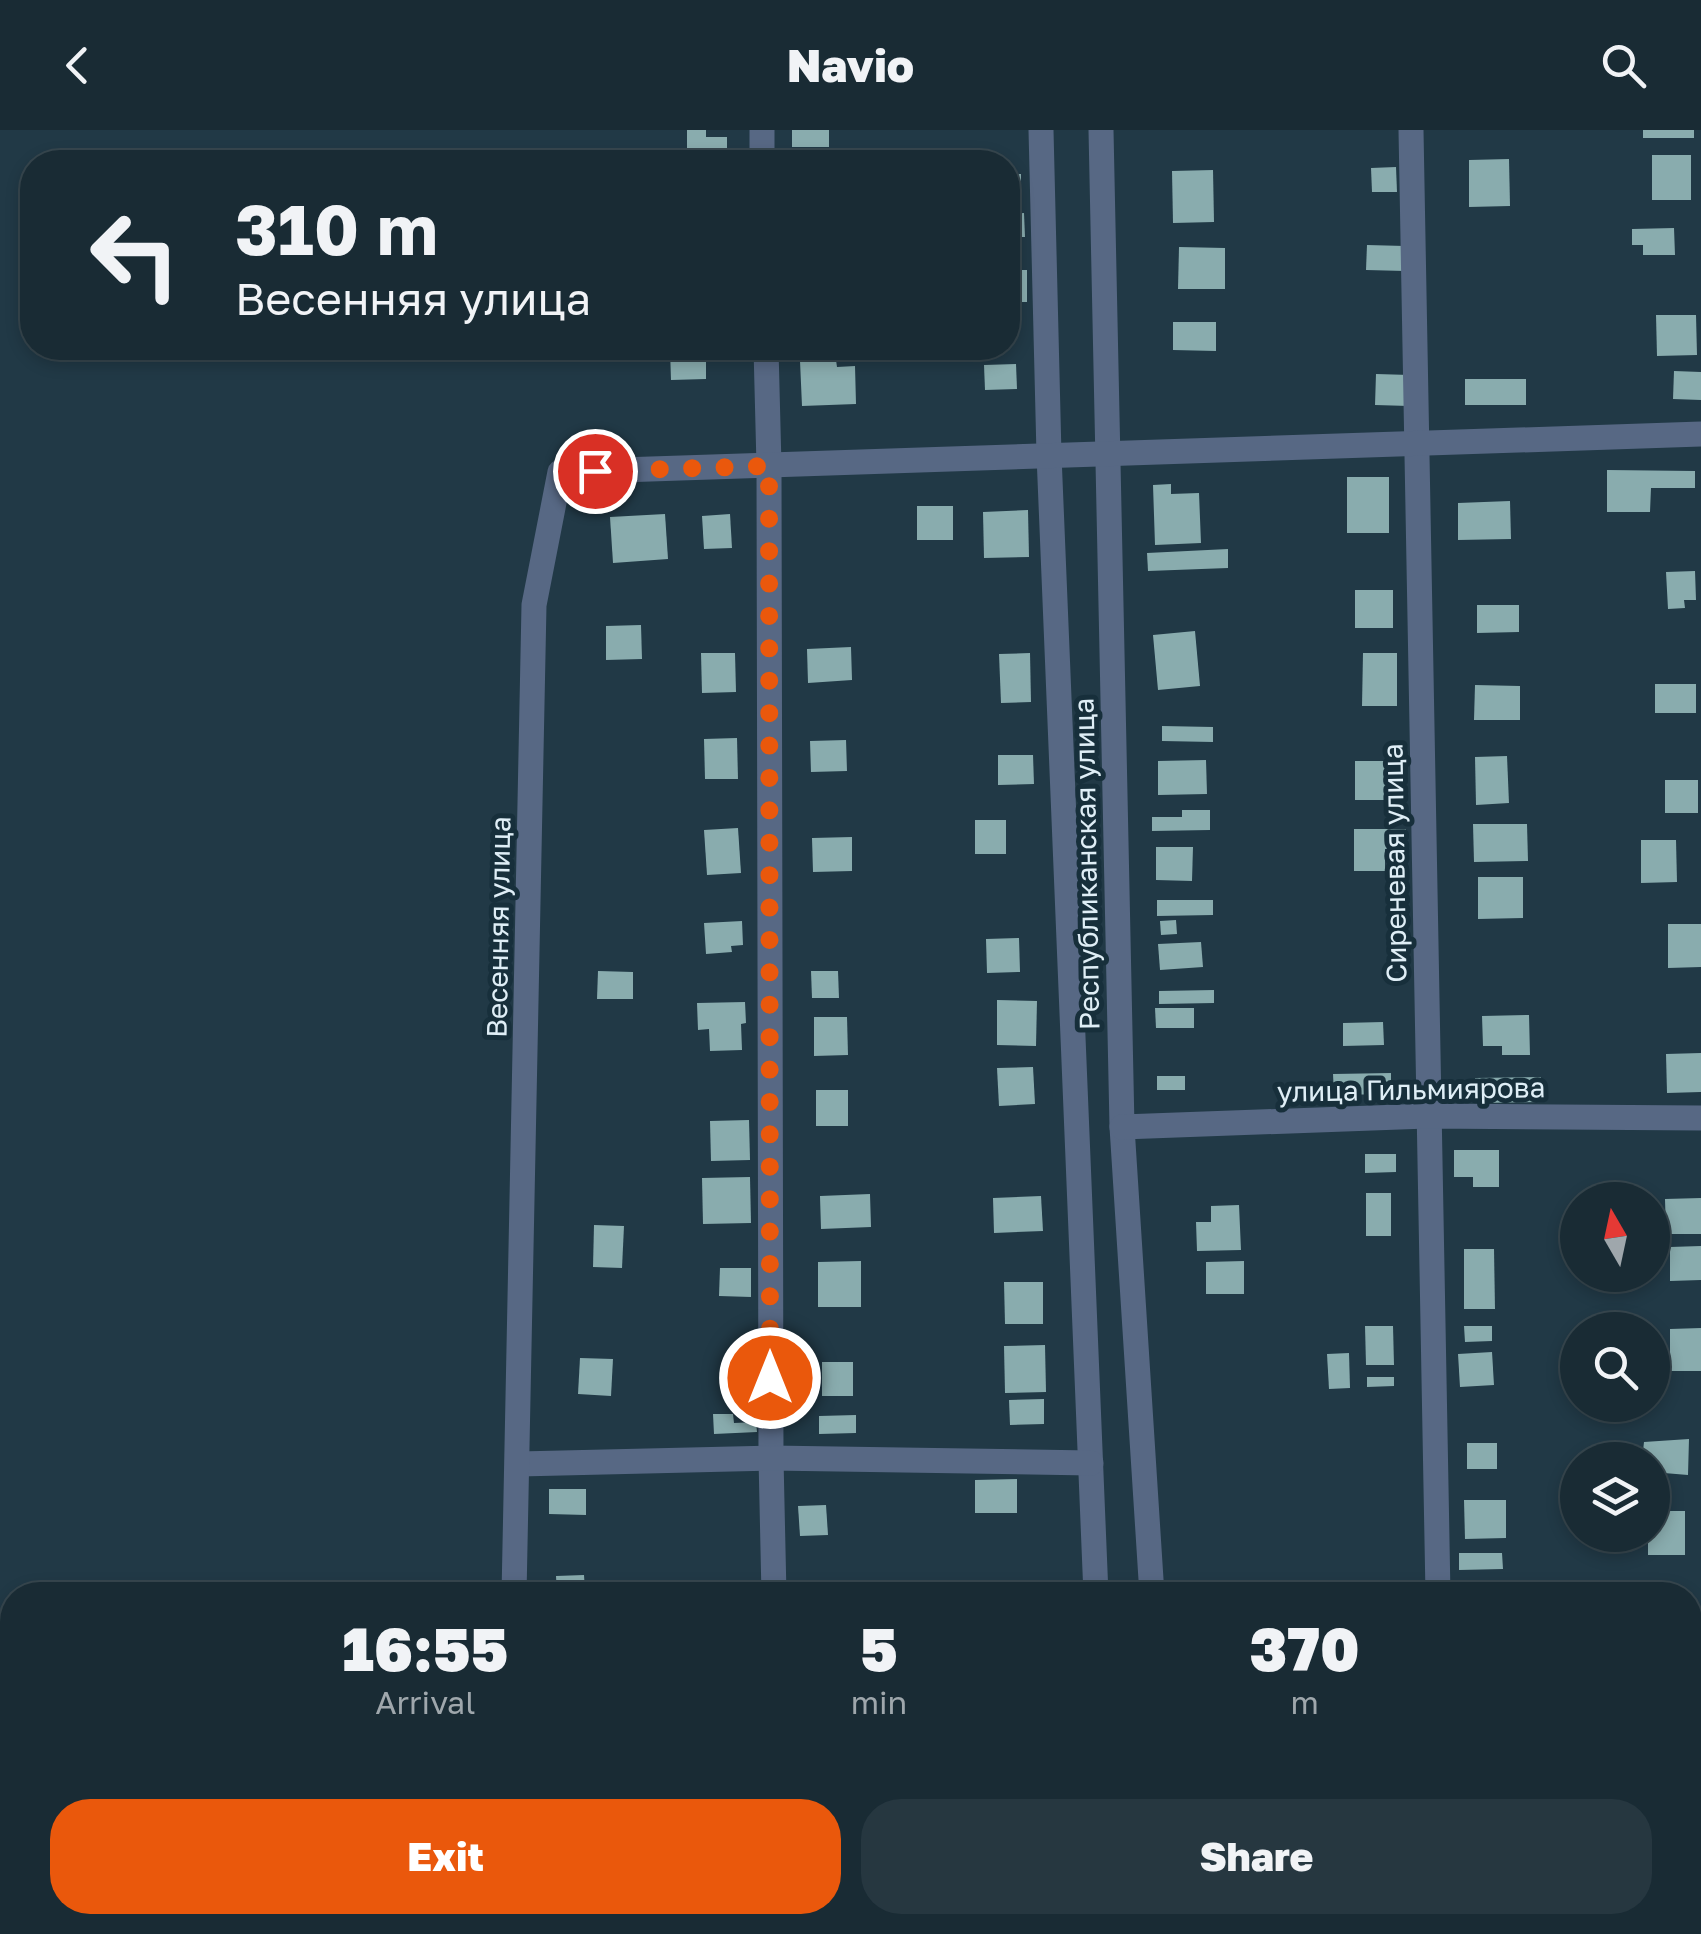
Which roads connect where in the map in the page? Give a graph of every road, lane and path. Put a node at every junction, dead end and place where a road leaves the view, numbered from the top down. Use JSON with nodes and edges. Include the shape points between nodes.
{"nodes":[{"id":1,"x":1041,"y":130,"type":"edge"},
{"id":2,"x":1101,"y":130,"type":"edge"},
{"id":3,"x":1411,"y":130,"type":"edge"},
{"id":4,"x":766,"y":360,"type":"edge"},
{"id":5,"x":1701,"y":434,"type":"edge"},
{"id":6,"x":1418,"y":443,"type":"junction"},
{"id":7,"x":1108,"y":452,"type":"junction"},
{"id":8,"x":1049,"y":456,"type":"junction"},
{"id":9,"x":769,"y":466,"type":"junction"},
{"id":10,"x":1427,"y":1116,"type":"junction"},
{"id":11,"x":1701,"y":1118,"type":"edge"},
{"id":12,"x":1122,"y":1126,"type":"junction"},
{"id":13,"x":770,"y":1458,"type":"junction"},
{"id":14,"x":1091,"y":1462,"type":"junction"},
{"id":15,"x":518,"y":1464,"type":"junction"},
{"id":16,"x":514,"y":1582,"type":"edge"},
{"id":17,"x":774,"y":1582,"type":"edge"},
{"id":18,"x":1096,"y":1582,"type":"edge"},
{"id":19,"x":1151,"y":1582,"type":"edge"},
{"id":20,"x":1438,"y":1582,"type":"edge"}],
"edges":[{"from":1,"to":8,"type":"street","name":"Республиканская улица"},
{"from":2,"to":7,"type":"street","name":"Республиканская улица"},
{"from":3,"to":6,"type":"street","name":"Сиреневая улица"},
{"from":4,"to":9,"type":"street"},
{"from":5,"to":6,"type":"street","name":"Весенняя улица"},
{"from":6,"to":7,"type":"street","name":"Весенняя улица"},
{"from":6,"to":10,"type":"street","name":"Сиреневая улица"},
{"from":7,"to":8,"type":"street","name":"Весенняя улица"},
{"from":7,"to":12,"type":"street","name":"Республиканская улица"},
{"from":8,"to":9,"type":"street","name":"Весенняя улица"},
{"from":8,"to":14,"type":"street","name":"Республиканская улица"},
{"from":9,"to":13,"type":"street"},
{"from":9,"to":15,"type":"street","name":"Весенняя улица","via":[[560,472],[534,605]]},
{"from":10,"to":11,"type":"street","name":"улица Гильмиярова"},
{"from":10,"to":12,"type":"street","name":"улица Гильмиярова"},
{"from":10,"to":20,"type":"street","name":"Сиреневая улица"},
{"from":12,"to":19,"type":"street","name":"Республиканская улица"},
{"from":13,"to":14,"type":"street"},
{"from":13,"to":15,"type":"street"},
{"from":13,"to":17,"type":"street"},
{"from":14,"to":18,"type":"street","name":"Республиканская улица"},
{"from":15,"to":16,"type":"street","name":"Весенняя улица"}]}
